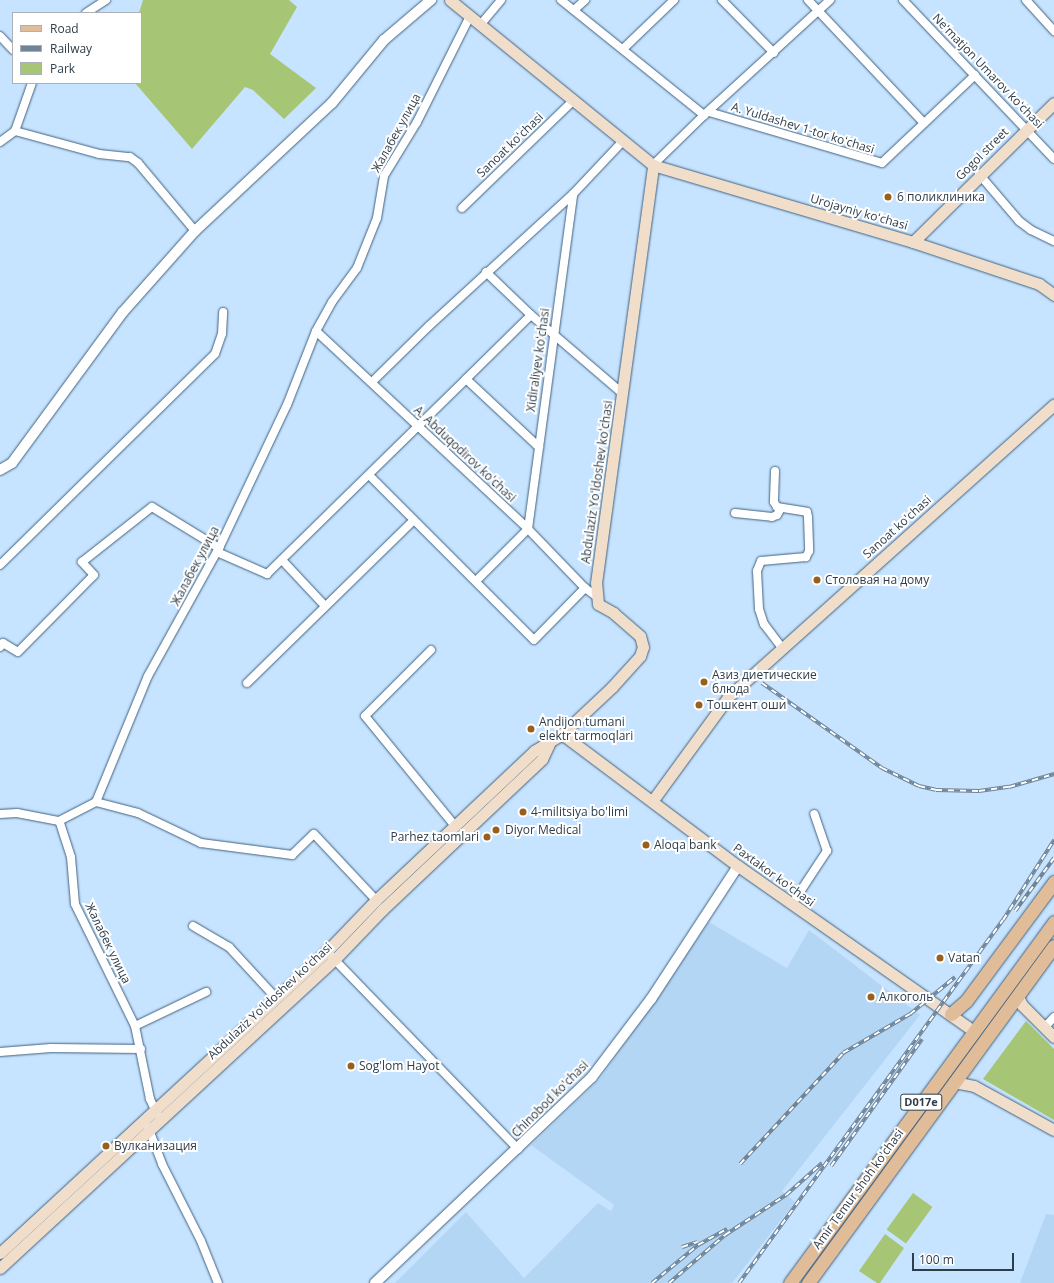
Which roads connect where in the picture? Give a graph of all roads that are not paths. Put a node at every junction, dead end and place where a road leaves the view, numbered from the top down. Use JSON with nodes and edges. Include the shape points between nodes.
{"nodes":[{"id":1,"x":106,"y":0,"type":"edge"},
{"id":2,"x":431,"y":0,"type":"edge"},
{"id":3,"x":450,"y":0,"type":"edge"},
{"id":4,"x":501,"y":0,"type":"edge"},
{"id":5,"x":561,"y":0,"type":"edge"},
{"id":6,"x":585,"y":0,"type":"edge"},
{"id":7,"x":674,"y":0,"type":"edge"},
{"id":8,"x":722,"y":0,"type":"edge"},
{"id":9,"x":808,"y":0,"type":"edge"},
{"id":10,"x":830,"y":0,"type":"edge"},
{"id":11,"x":903,"y":0,"type":"edge"},
{"id":12,"x":1026,"y":0,"type":"edge"},
{"id":13,"x":574,"y":10,"type":"junction"},
{"id":14,"x":818,"y":11,"type":"junction"},
{"id":15,"x":88,"y":12,"type":"edge"},
{"id":16,"x":470,"y":16,"type":"junction"},
{"id":17,"x":481,"y":24,"type":"junction"},
{"id":18,"x":1054,"y":31,"type":"edge"},
{"id":19,"x":0,"y":36,"type":"edge"},
{"id":20,"x":12,"y":49,"type":"edge"},
{"id":21,"x":623,"y":49,"type":"junction"},
{"id":22,"x":774,"y":53,"type":"junction"},
{"id":23,"x":974,"y":75,"type":"junction"},
{"id":24,"x":32,"y":84,"type":"edge"},
{"id":25,"x":574,"y":100,"type":"junction"},
{"id":26,"x":1054,"y":103,"type":"edge"},
{"id":27,"x":707,"y":114,"type":"junction"},
{"id":28,"x":924,"y":123,"type":"junction"},
{"id":29,"x":1026,"y":128,"type":"junction"},
{"id":30,"x":15,"y":132,"type":"junction"},
{"id":31,"x":623,"y":141,"type":"junction"},
{"id":32,"x":0,"y":142,"type":"edge"},
{"id":33,"x":1054,"y":159,"type":"edge"},
{"id":34,"x":653,"y":165,"type":"junction"},
{"id":35,"x":979,"y":174,"type":"junction"},
{"id":36,"x":573,"y":194,"type":"junction"},
{"id":37,"x":462,"y":208,"type":"dead end"},
{"id":38,"x":194,"y":231,"type":"junction"},
{"id":39,"x":1054,"y":241,"type":"edge"},
{"id":40,"x":913,"y":242,"type":"junction"},
{"id":41,"x":486,"y":272,"type":"junction"},
{"id":42,"x":1054,"y":295,"type":"edge"},
{"id":43,"x":223,"y":312,"type":"dead end"},
{"id":44,"x":531,"y":315,"type":"junction"},
{"id":45,"x":316,"y":331,"type":"junction"},
{"id":46,"x":554,"y":335,"type":"junction"},
{"id":47,"x":466,"y":379,"type":"junction"},
{"id":48,"x":372,"y":382,"type":"junction"},
{"id":49,"x":622,"y":393,"type":"junction"},
{"id":50,"x":1054,"y":404,"type":"edge"},
{"id":51,"x":417,"y":427,"type":"junction"},
{"id":52,"x":539,"y":447,"type":"junction"},
{"id":53,"x":0,"y":470,"type":"edge"},
{"id":54,"x":775,"y":471,"type":"dead end"},
{"id":55,"x":369,"y":475,"type":"junction"},
{"id":56,"x":782,"y":508,"type":"junction"},
{"id":57,"x":735,"y":513,"type":"dead end"},
{"id":58,"x":414,"y":520,"type":"junction"},
{"id":59,"x":528,"y":529,"type":"junction"},
{"id":60,"x":218,"y":550,"type":"junction"},
{"id":61,"x":282,"y":560,"type":"junction"},
{"id":62,"x":0,"y":565,"type":"edge"},
{"id":63,"x":477,"y":580,"type":"junction"},
{"id":64,"x":585,"y":588,"type":"junction"},
{"id":65,"x":596,"y":596,"type":"junction"},
{"id":66,"x":325,"y":606,"type":"junction"},
{"id":67,"x":0,"y":648,"type":"edge"},
{"id":68,"x":782,"y":648,"type":"junction"},
{"id":69,"x":431,"y":650,"type":"dead end"},
{"id":70,"x":247,"y":683,"type":"dead end"},
{"id":71,"x":562,"y":734,"type":"junction"},
{"id":72,"x":549,"y":744,"type":"junction"},
{"id":73,"x":653,"y":800,"type":"junction"},
{"id":74,"x":96,"y":802,"type":"junction"},
{"id":75,"x":0,"y":814,"type":"edge"},
{"id":76,"x":814,"y":814,"type":"dead end"},
{"id":77,"x":59,"y":821,"type":"junction"},
{"id":78,"x":455,"y":826,"type":"junction"},
{"id":79,"x":444,"y":844,"type":"junction"},
{"id":80,"x":738,"y":866,"type":"junction"},
{"id":81,"x":1054,"y":882,"type":"edge"},
{"id":82,"x":1054,"y":892,"type":"edge"},
{"id":83,"x":376,"y":900,"type":"junction"},
{"id":84,"x":792,"y":904,"type":"junction"},
{"id":85,"x":1054,"y":922,"type":"edge"},
{"id":86,"x":193,"y":926,"type":"dead end"},
{"id":87,"x":1054,"y":946,"type":"edge"},
{"id":88,"x":326,"y":952,"type":"junction"},
{"id":89,"x":335,"y":959,"type":"junction"},
{"id":90,"x":206,"y":992,"type":"dead end"},
{"id":91,"x":1018,"y":997,"type":"junction"},
{"id":92,"x":276,"y":998,"type":"junction"},
{"id":93,"x":951,"y":1014,"type":"junction"},
{"id":94,"x":1054,"y":1017,"type":"edge"},
{"id":95,"x":135,"y":1026,"type":"junction"},
{"id":96,"x":1045,"y":1028,"type":"junction"},
{"id":97,"x":974,"y":1031,"type":"junction"},
{"id":98,"x":1054,"y":1036,"type":"edge"},
{"id":99,"x":141,"y":1049,"type":"junction"},
{"id":100,"x":0,"y":1052,"type":"edge"},
{"id":101,"x":954,"y":1082,"type":"junction"},
{"id":102,"x":156,"y":1111,"type":"junction"},
{"id":103,"x":160,"y":1122,"type":"junction"},
{"id":104,"x":146,"y":1126,"type":"junction"},
{"id":105,"x":1054,"y":1130,"type":"edge"},
{"id":106,"x":518,"y":1149,"type":"junction"},
{"id":107,"x":0,"y":1253,"type":"edge"},
{"id":108,"x":0,"y":1268,"type":"edge"},
{"id":109,"x":218,"y":1283,"type":"edge"},
{"id":110,"x":374,"y":1283,"type":"edge"},
{"id":111,"x":790,"y":1283,"type":"edge"},
{"id":112,"x":808,"y":1283,"type":"edge"}],
"edges":[{"from":1,"to":15,"type":"street"},
{"from":2,"to":38,"type":"street","via":[[384,40],[332,104]]},
{"from":3,"to":16,"type":"main road"},
{"from":4,"to":17,"type":"street"},
{"from":5,"to":13,"type":"street"},
{"from":6,"to":13,"type":"street"},
{"from":7,"to":21,"type":"street"},
{"from":8,"to":22,"type":"street"},
{"from":9,"to":14,"type":"street"},
{"from":10,"to":14,"type":"street"},
{"from":11,"to":23,"type":"street","name":"Neʻmatjon Umarov koʻchasi"},
{"from":12,"to":18,"type":"street"},
{"from":13,"to":21,"type":"street"},
{"from":14,"to":22,"type":"street"},
{"from":14,"to":28,"type":"street"},
{"from":16,"to":17,"type":"main road"},
{"from":16,"to":45,"type":"street","name":"Жалабек улица","via":[[418,122],[384,176],[377,218],[357,268],[332,302]]},
{"from":17,"to":25,"type":"main road"},
{"from":19,"to":20,"type":"street"},
{"from":21,"to":27,"type":"street"},
{"from":22,"to":27,"type":"street"},
{"from":23,"to":28,"type":"street","name":"A. Yuldashev 1-tor koʻchasi"},
{"from":23,"to":29,"type":"street","name":"Neʻmatjon Umarov koʻchasi"},
{"from":24,"to":30,"type":"street"},
{"from":25,"to":31,"type":"main road"},
{"from":25,"to":37,"type":"street","name":"Sanoat koʻchasi"},
{"from":26,"to":29,"type":"main road","name":"Gogol street"},
{"from":27,"to":28,"type":"street","name":"A. Yuldashev 1-tor koʻchasi","via":[[881,163]]},
{"from":27,"to":34,"type":"street"},
{"from":29,"to":33,"type":"street","name":"Neʻmatjon Umarov koʻchasi"},
{"from":29,"to":35,"type":"main road","name":"Gogol street"},
{"from":30,"to":32,"type":"street"},
{"from":30,"to":38,"type":"street","via":[[99,154],[130,157],[138,163]]},
{"from":31,"to":34,"type":"main road"},
{"from":31,"to":36,"type":"street"},
{"from":34,"to":40,"type":"main road","name":"Urоjayniy koʻchasi"},
{"from":34,"to":49,"type":"main road","name":"Abdulaziz Yoʻldoshev koʻchasi"},
{"from":35,"to":39,"type":"street","via":[[1019,221]]},
{"from":35,"to":40,"type":"main road","name":"Gogol street"},
{"from":36,"to":41,"type":"street"},
{"from":36,"to":46,"type":"street","name":"Xidiraliyev koʻchasi"},
{"from":38,"to":53,"type":"street","via":[[123,312],[12,463]]},
{"from":40,"to":42,"type":"main road","name":"Urоjayniy koʻchasi","via":[[1039,284]]},
{"from":41,"to":44,"type":"street"},
{"from":41,"to":48,"type":"street"},
{"from":43,"to":62,"type":"street","via":[[222,334],[215,354]]},
{"from":44,"to":46,"type":"street"},
{"from":44,"to":47,"type":"street"},
{"from":45,"to":48,"type":"street","name":"A. Abduqodirov koʻchasi"},
{"from":45,"to":60,"type":"street","name":"Жалабек улица","via":[[287,405]]},
{"from":46,"to":49,"type":"street"},
{"from":46,"to":52,"type":"street","name":"Xidiraliyev koʻchasi"},
{"from":47,"to":51,"type":"street"},
{"from":47,"to":52,"type":"street"},
{"from":48,"to":51,"type":"street","name":"A. Abduqodirov koʻchasi"},
{"from":49,"to":65,"type":"main road","name":"Abdulaziz Yoʻldoshev koʻchasi"},
{"from":50,"to":68,"type":"main road","name":"Sanoat ko'chasi"},
{"from":51,"to":55,"type":"street"},
{"from":51,"to":59,"type":"street","name":"A. Abduqodirov koʻchasi"},
{"from":52,"to":59,"type":"street","name":"Xidiraliyev koʻchasi"},
{"from":54,"to":56,"type":"street","via":[[774,502]]},
{"from":55,"to":58,"type":"street"},
{"from":55,"to":61,"type":"street"},
{"from":56,"to":57,"type":"street","via":[[778,516],[772,517]]},
{"from":56,"to":68,"type":"street","via":[[807,512],[810,551],[801,558],[759,563],[756,585],[759,609],[764,624]]},
{"from":58,"to":63,"type":"street"},
{"from":58,"to":66,"type":"street"},
{"from":59,"to":63,"type":"street"},
{"from":59,"to":64,"type":"street","name":"A. Abduqodirov koʻchasi"},
{"from":60,"to":61,"type":"street","via":[[267,574]]},
{"from":60,"to":67,"type":"street","via":[[152,507],[82,562],[94,575],[18,652],[3,643]]},
{"from":60,"to":74,"type":"street","name":"Жалабек улица","via":[[148,676]]},
{"from":61,"to":66,"type":"street"},
{"from":63,"to":64,"type":"street","via":[[534,640]]},
{"from":64,"to":65,"type":"street","name":"A. Abduqodirov koʻchasi"},
{"from":65,"to":71,"type":"main road","name":"Abdulaziz Yoʻldoshev koʻchasi","via":[[598,604],[614,613],[640,636],[643,648],[640,656],[612,687]]},
{"from":66,"to":70,"type":"street"},
{"from":68,"to":73,"type":"main road","name":"Sanoat ko'chasi","via":[[728,696]]},
{"from":69,"to":78,"type":"street","via":[[365,716]]},
{"from":71,"to":72,"type":"main road","name":"Abdulaziz Yoʻldoshev koʻchasi"},
{"from":71,"to":73,"type":"main road","name":"Paxtakor ko'chasi"},
{"from":72,"to":78,"type":"main road","name":"Abdulaziz Yoʻldoshev koʻchasi","via":[[534,751]]},
{"from":72,"to":79,"type":"main road","name":"Abdulaziz Yoʻldoshev koʻchasi","via":[[542,759]]},
{"from":73,"to":80,"type":"main road","name":"Paxtakor ko'chasi"},
{"from":74,"to":77,"type":"street"},
{"from":74,"to":83,"type":"street","via":[[138,813],[201,843],[292,855],[314,834]]},
{"from":75,"to":77,"type":"street","via":[[17,813]]},
{"from":76,"to":84,"type":"street","via":[[827,851]]},
{"from":77,"to":95,"type":"street","name":"Жалабек улица","via":[[71,857],[75,904]]},
{"from":78,"to":79,"type":"main road","name":"Abdulaziz Yoʻldoshev koʻchasi"},
{"from":79,"to":83,"type":"main road","name":"Abdulaziz Yoʻldoshev koʻchasi"},
{"from":79,"to":89,"type":"main road","name":"Abdulaziz Yoʻldoshev koʻchasi"},
{"from":80,"to":84,"type":"main road","name":"Paxtakor ko'chasi"},
{"from":80,"to":106,"type":"street","name":"Chinobod ko'chasi","via":[[651,999],[595,1074]]},
{"from":81,"to":93,"type":"main road","via":[[966,1001]]},
{"from":82,"to":93,"type":"main road","via":[[966,1009]]},
{"from":83,"to":88,"type":"main road","name":"Abdulaziz Yoʻldoshev koʻchasi"},
{"from":84,"to":93,"type":"main road","name":"Paxtakor ko'chasi"},
{"from":85,"to":97,"type":"main road","name":"Amir Temur shoh ko'chasi","number":"D017e"},
{"from":86,"to":92,"type":"street","via":[[229,947]]},
{"from":87,"to":91,"type":"main road","name":"Amir Temur shoh ko'chasi","number":"D017e"},
{"from":88,"to":89,"type":"street"},
{"from":88,"to":92,"type":"main road","name":"Abdulaziz Yoʻldoshev koʻchasi"},
{"from":89,"to":103,"type":"main road","name":"Abdulaziz Yoʻldoshev koʻchasi"},
{"from":89,"to":106,"type":"street"},
{"from":90,"to":95,"type":"street"},
{"from":91,"to":96,"type":"main road","via":[[1022,1005]]},
{"from":91,"to":101,"type":"main road","name":"Amir Temur shoh ko'chasi","number":"D017e"},
{"from":92,"to":102,"type":"main road","name":"Abdulaziz Yoʻldoshev koʻchasi"},
{"from":93,"to":97,"type":"main road","name":"Paxtakor ko'chasi"},
{"from":94,"to":96,"type":"street"},
{"from":95,"to":99,"type":"street","name":"Жалабек улица"},
{"from":96,"to":98,"type":"main road"},
{"from":97,"to":111,"type":"main road","name":"Amir Temur shoh ko'chasi","number":"D017e"},
{"from":99,"to":100,"type":"street","via":[[51,1048]]},
{"from":99,"to":102,"type":"street","name":"Жалабек улица","via":[[150,1099]]},
{"from":101,"to":105,"type":"main road","via":[[974,1086]]},
{"from":101,"to":112,"type":"main road","name":"Amir Temur shoh ko'chasi","number":"D017e"},
{"from":102,"to":103,"type":"street","name":"Жалабек улица"},
{"from":102,"to":104,"type":"main road","name":"Abdulaziz Yoʻldoshev koʻchasi"},
{"from":103,"to":104,"type":"main road","name":"Abdulaziz Yoʻldoshev koʻchasi"},
{"from":104,"to":107,"type":"main road","name":"Abdulaziz Yoʻldoshev koʻchasi"},
{"from":104,"to":108,"type":"main road","name":"Abdulaziz Yoʻldoshev koʻchasi"},
{"from":104,"to":109,"type":"street","via":[[201,1241]]},
{"from":106,"to":110,"type":"street","name":"Chinobod ko'chasi"}]}
